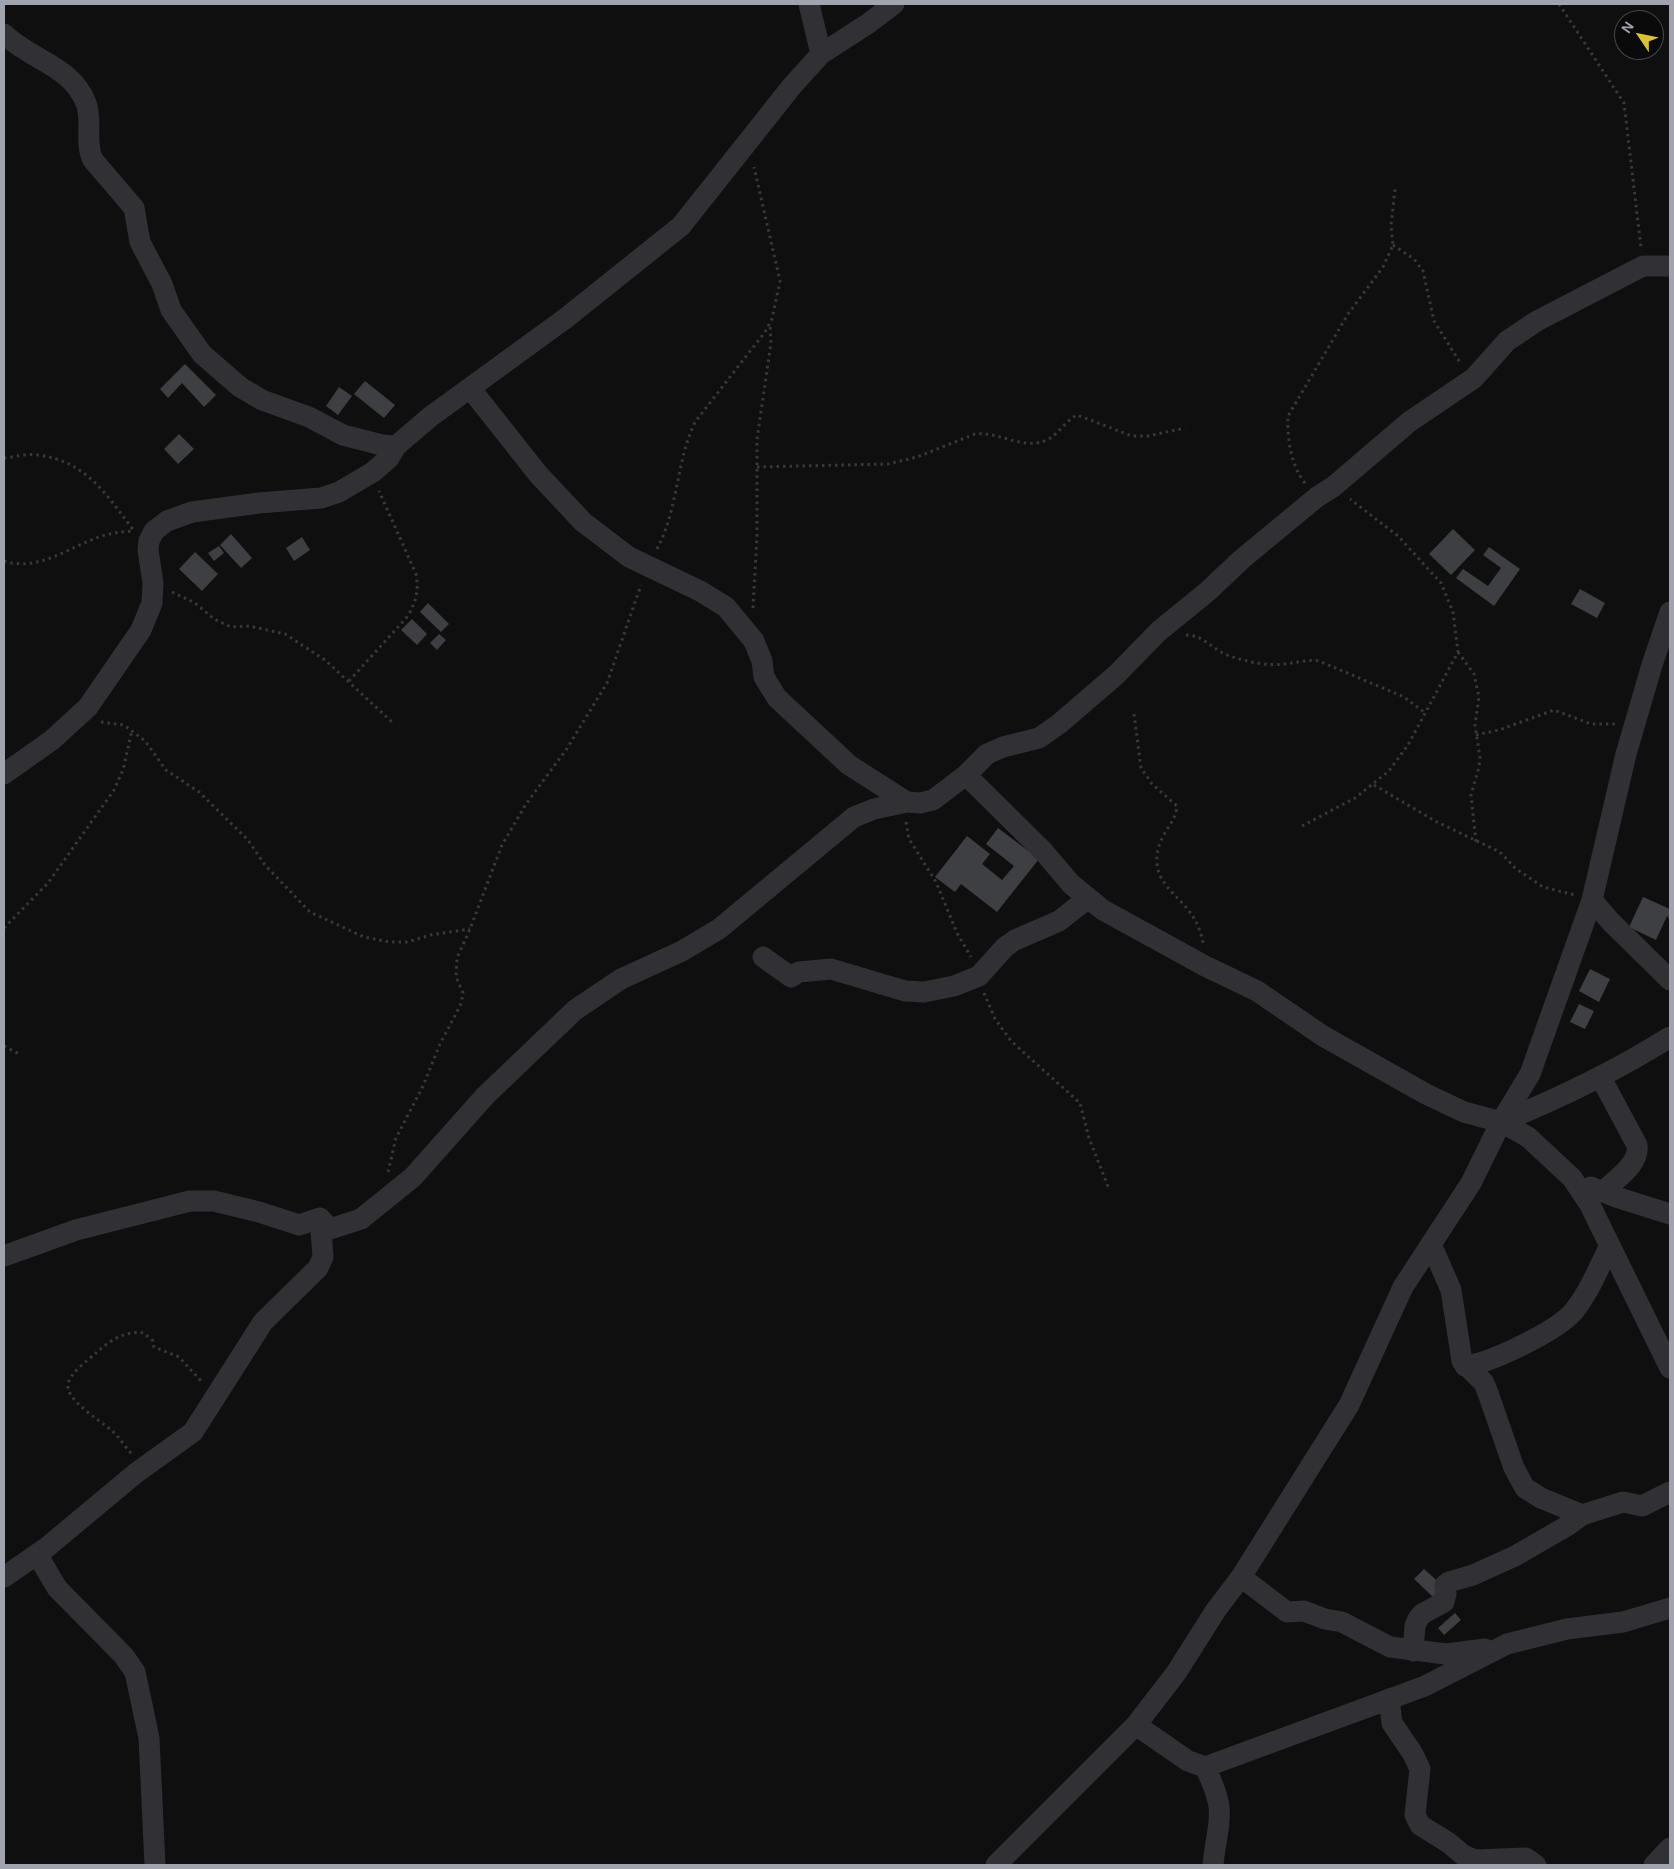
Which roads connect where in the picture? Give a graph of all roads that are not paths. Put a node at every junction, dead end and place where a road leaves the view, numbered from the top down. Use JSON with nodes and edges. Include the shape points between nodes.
{"nodes":[{"id":1,"x":809,"y":4,"type":"edge"},
{"id":2,"x":894,"y":4,"type":"edge"},
{"id":3,"x":4,"y":34,"type":"edge"},
{"id":4,"x":822,"y":54,"type":"junction"},
{"id":5,"x":1670,"y":266,"type":"edge"},
{"id":6,"x":470,"y":388,"type":"junction"},
{"id":7,"x":396,"y":446,"type":"junction"},
{"id":8,"x":1670,"y":612,"type":"edge"},
{"id":9,"x":4,"y":774,"type":"edge"},
{"id":10,"x":966,"y":775,"type":"junction"},
{"id":11,"x":907,"y":802,"type":"junction"},
{"id":12,"x":1087,"y":899,"type":"junction"},
{"id":13,"x":1592,"y":900,"type":"junction"},
{"id":14,"x":763,"y":957,"type":"dead end"},
{"id":15,"x":1670,"y":980,"type":"edge"},
{"id":16,"x":1670,"y":1037,"type":"edge"},
{"id":17,"x":1601,"y":1078,"type":"junction"},
{"id":18,"x":1501,"y":1122,"type":"junction"},
{"id":19,"x":1572,"y":1178,"type":"junction"},
{"id":20,"x":1603,"y":1192,"type":"junction"},
{"id":21,"x":1670,"y":1214,"type":"edge"},
{"id":22,"x":320,"y":1218,"type":"junction"},
{"id":23,"x":1431,"y":1244,"type":"junction"},
{"id":24,"x":1610,"y":1247,"type":"junction"},
{"id":25,"x":4,"y":1256,"type":"edge"},
{"id":26,"x":1465,"y":1366,"type":"junction"},
{"id":27,"x":1670,"y":1368,"type":"edge"},
{"id":28,"x":1670,"y":1492,"type":"edge"},
{"id":29,"x":1582,"y":1515,"type":"junction"},
{"id":30,"x":37,"y":1554,"type":"junction"},
{"id":31,"x":4,"y":1577,"type":"edge"},
{"id":32,"x":1241,"y":1577,"type":"junction"},
{"id":33,"x":1670,"y":1608,"type":"edge"},
{"id":34,"x":1507,"y":1644,"type":"junction"},
{"id":35,"x":1413,"y":1651,"type":"junction"},
{"id":36,"x":1389,"y":1699,"type":"junction"},
{"id":37,"x":1136,"y":1726,"type":"junction"},
{"id":38,"x":1205,"y":1767,"type":"junction"},
{"id":39,"x":1670,"y":1848,"type":"edge"},
{"id":40,"x":154,"y":1865,"type":"edge"},
{"id":41,"x":996,"y":1865,"type":"edge"},
{"id":42,"x":1213,"y":1865,"type":"edge"},
{"id":43,"x":1536,"y":1865,"type":"edge"},
{"id":44,"x":1654,"y":1865,"type":"edge"}],
"edges":[{"from":1,"to":4,"type":"street"},
{"from":2,"to":4,"type":"street"},
{"from":3,"to":7,"type":"street","via":[[65,73],[82,92],[88,106],[88,151],[134,208],[140,242],[162,284],[171,310],[202,354],[240,388],[262,400],[309,417],[343,435]]},
{"from":4,"to":6,"type":"street","via":[[681,226],[566,318]]},
{"from":5,"to":10,"type":"street","via":[[1643,266],[1537,321],[1507,341],[1474,378],[1409,422],[1158,631],[1116,674],[1059,724],[1039,738],[987,754]]},
{"from":6,"to":7,"type":"street"},
{"from":6,"to":11,"type":"street","via":[[538,474],[583,522],[630,556],[719,601],[754,641],[764,677],[778,698],[849,766]]},
{"from":7,"to":9,"type":"street","via":[[389,458],[373,472],[339,492],[321,498],[192,512],[144,531],[149,541],[154,583],[152,603],[141,630],[100,691],[73,723]]},
{"from":8,"to":13,"type":"street","via":[[1638,713]]},
{"from":10,"to":11,"type":"street","via":[[933,800]]},
{"from":10,"to":12,"type":"street"},
{"from":11,"to":22,"type":"street","via":[[854,817],[719,929],[682,951],[621,979],[575,1010],[485,1096],[424,1166],[361,1219],[330,1228]]},
{"from":12,"to":14,"type":"street","via":[[1060,921],[1005,947],[979,976],[954,986],[924,992],[905,991],[831,969],[799,972],[791,977]]},
{"from":12,"to":18,"type":"street","via":[[1205,966],[1257,991],[1323,1036],[1426,1094],[1464,1112]]},
{"from":13,"to":15,"type":"street"},
{"from":13,"to":18,"type":"street","via":[[1530,1074]]},
{"from":16,"to":17,"type":"street"},
{"from":17,"to":18,"type":"street"},
{"from":17,"to":20,"type":"street","via":[[1637,1145],[1638,1153],[1630,1166]]},
{"from":18,"to":19,"type":"street","via":[[1528,1136]]},
{"from":18,"to":23,"type":"street","via":[[1471,1183]]},
{"from":19,"to":20,"type":"street"},
{"from":19,"to":24,"type":"street","via":[[1590,1205]]},
{"from":20,"to":21,"type":"street"},
{"from":22,"to":25,"type":"street","via":[[299,1225],[214,1201],[190,1201],[76,1230]]},
{"from":22,"to":30,"type":"street","via":[[323,1257],[318,1268],[263,1322],[193,1432],[148,1464]]},
{"from":23,"to":26,"type":"street","via":[[1450,1290]]},
{"from":23,"to":32,"type":"street","via":[[1403,1287],[1349,1406]]},
{"from":24,"to":26,"type":"street","via":[[1569,1316],[1518,1346],[1478,1365]]},
{"from":24,"to":27,"type":"street"},
{"from":26,"to":29,"type":"street","via":[[1486,1388],[1514,1468],[1525,1488]]},
{"from":28,"to":29,"type":"street","via":[[1642,1506],[1623,1502]]},
{"from":29,"to":35,"type":"street","via":[[1515,1556],[1446,1584],[1444,1602],[1422,1614],[1415,1626]]},
{"from":30,"to":31,"type":"street"},
{"from":30,"to":40,"type":"street","via":[[57,1588],[124,1656],[135,1672],[149,1738]]},
{"from":32,"to":35,"type":"street","via":[[1287,1612],[1304,1612],[1342,1622],[1382,1644]]},
{"from":32,"to":37,"type":"street"},
{"from":33,"to":34,"type":"street","via":[[1623,1622],[1567,1629]]},
{"from":34,"to":35,"type":"street","via":[[1473,1652]]},
{"from":34,"to":36,"type":"street","via":[[1453,1672]]},
{"from":36,"to":38,"type":"street"},
{"from":36,"to":43,"type":"street","via":[[1392,1724],[1420,1769],[1415,1815],[1420,1825],[1474,1860],[1526,1858]]},
{"from":37,"to":38,"type":"street","via":[[1188,1761]]},
{"from":37,"to":41,"type":"street"},
{"from":38,"to":42,"type":"street","via":[[1217,1793],[1221,1813]]},
{"from":39,"to":44,"type":"street"}]}
